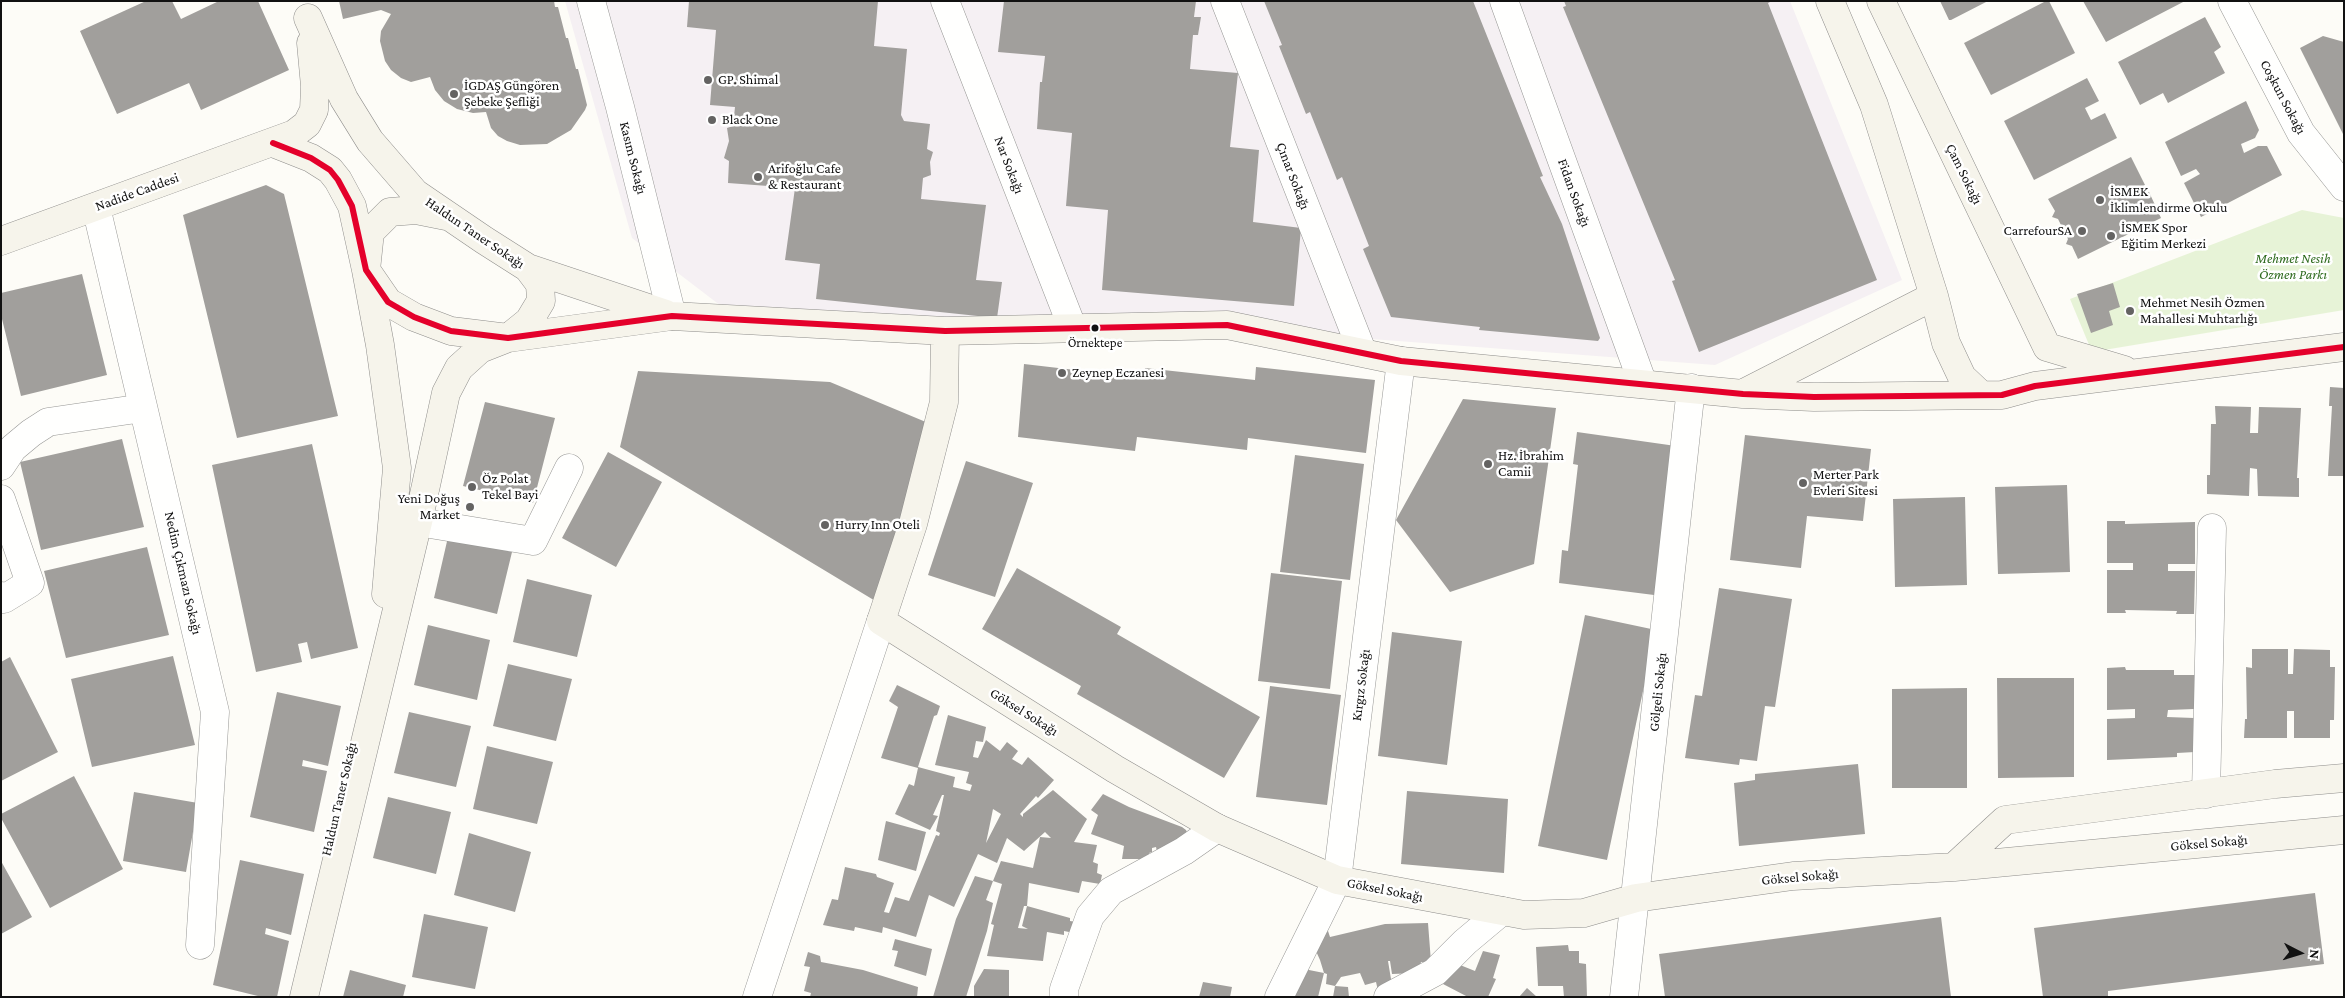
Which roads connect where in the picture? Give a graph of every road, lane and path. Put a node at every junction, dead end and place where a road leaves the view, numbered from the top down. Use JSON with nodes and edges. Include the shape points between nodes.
{"nodes":[{"id":1,"x":591,"y":1,"type":"edge"},
{"id":2,"x":945,"y":1,"type":"edge"},
{"id":3,"x":1225,"y":1,"type":"edge"},
{"id":4,"x":1504,"y":1,"type":"edge"},
{"id":5,"x":1830,"y":1,"type":"edge"},
{"id":6,"x":1881,"y":1,"type":"edge"},
{"id":7,"x":2232,"y":1,"type":"edge"},
{"id":8,"x":306,"y":10,"type":"edge"},
{"id":9,"x":273,"y":143,"type":"junction"},
{"id":10,"x":2344,"y":187,"type":"edge"},
{"id":11,"x":96,"y":207,"type":"junction"},
{"id":12,"x":450,"y":216,"type":"junction"},
{"id":13,"x":1,"y":241,"type":"edge"},
{"id":14,"x":528,"y":268,"type":"junction"},
{"id":15,"x":366,"y":270,"type":"junction"},
{"id":16,"x":1934,"y":296,"type":"junction"},
{"id":17,"x":672,"y":316,"type":"junction"},
{"id":18,"x":1073,"y":329,"type":"junction"},
{"id":19,"x":945,"y":332,"type":"junction"},
{"id":20,"x":508,"y":338,"type":"junction"},
{"id":21,"x":2047,"y":347,"type":"junction"},
{"id":22,"x":2344,"y":347,"type":"edge"},
{"id":23,"x":1362,"y":351,"type":"junction"},
{"id":24,"x":1401,"y":361,"type":"junction"},
{"id":25,"x":2135,"y":373,"type":"junction"},
{"id":26,"x":1643,"y":384,"type":"junction"},
{"id":27,"x":2035,"y":386,"type":"junction"},
{"id":28,"x":1691,"y":388,"type":"junction"},
{"id":29,"x":1979,"y":393,"type":"junction"},
{"id":30,"x":1743,"y":394,"type":"junction"},
{"id":31,"x":143,"y":408,"type":"junction"},
{"id":32,"x":1,"y":466,"type":"edge"},
{"id":33,"x":569,"y":468,"type":"dead end"},
{"id":34,"x":1,"y":499,"type":"edge"},
{"id":35,"x":418,"y":522,"type":"junction"},
{"id":36,"x":2212,"y":528,"type":"dead end"},
{"id":37,"x":2,"y":599,"type":"edge"},
{"id":38,"x":881,"y":621,"type":"junction"},
{"id":39,"x":2344,"y":778,"type":"edge"},
{"id":40,"x":2206,"y":794,"type":"junction"},
{"id":41,"x":1217,"y":828,"type":"junction"},
{"id":42,"x":2344,"y":830,"type":"edge"},
{"id":43,"x":1954,"y":867,"type":"junction"},
{"id":44,"x":1336,"y":880,"type":"junction"},
{"id":45,"x":1636,"y":898,"type":"junction"},
{"id":46,"x":1502,"y":911,"type":"junction"},
{"id":47,"x":200,"y":945,"type":"dead end"},
{"id":48,"x":292,"y":997,"type":"edge"},
{"id":49,"x":304,"y":997,"type":"edge"},
{"id":50,"x":757,"y":997,"type":"edge"},
{"id":51,"x":1064,"y":997,"type":"edge"},
{"id":52,"x":1278,"y":997,"type":"edge"},
{"id":53,"x":1388,"y":997,"type":"edge"},
{"id":54,"x":1624,"y":997,"type":"edge"}],
"edges":[{"from":1,"to":17,"type":"street","name":"Kasım Sokağı"},
{"from":2,"to":18,"type":"street","name":"Nar Sokağı"},
{"from":3,"to":23,"type":"street","name":"Çınar Sokağı"},
{"from":4,"to":26,"type":"street","name":"Fidan Sokağı"},
{"from":5,"to":16,"type":"main road","via":[[1874,105]]},
{"from":6,"to":21,"type":"main road","name":"Çam Sokağı"},
{"from":7,"to":10,"type":"street","name":"Coşkun Sokağı","via":[[2301,133]]},
{"from":8,"to":9,"type":"main road","name":"Nadide Caddesi","via":[[315,86],[314,110],[307,124]]},
{"from":8,"to":12,"type":"main road","name":"Haldun Taner Sokağı","via":[[344,99],[370,141],[415,192]]},
{"from":9,"to":11,"type":"main road","name":"Nadide Caddesi"},
{"from":9,"to":15,"type":"main road","via":[[311,158],[330,170],[338,180],[352,206]]},
{"from":11,"to":13,"type":"main road","name":"Nadide Caddesi"},
{"from":11,"to":31,"type":"street","name":"Nedim Çıkmazı Sokağı"},
{"from":12,"to":14,"type":"main road","name":"Haldun Taner Sokağı"},
{"from":12,"to":15,"type":"main road","via":[[416,210],[390,212],[370,232]]},
{"from":14,"to":17,"type":"main road"},
{"from":14,"to":20,"type":"main road","name":"Haldun Taner Sokağı","via":[[540,284],[541,301],[529,321]]},
{"from":15,"to":20,"type":"main road","via":[[388,302],[414,317],[451,331]]},
{"from":15,"to":48,"type":"main road","name":"Haldun Taner Sokağı","via":[[397,468],[386,601]]},
{"from":16,"to":29,"type":"main road","via":[[1946,343],[1962,377]]},
{"from":16,"to":30,"type":"main road"},
{"from":17,"to":19,"type":"main road"},
{"from":17,"to":20,"type":"main road"},
{"from":18,"to":19,"type":"main road"},
{"from":18,"to":23,"type":"main road","via":[[1227,325]]},
{"from":19,"to":38,"type":"main road","via":[[944,402],[913,524]]},
{"from":20,"to":35,"type":"main road","name":"Haldun Taner Sokağı","via":[[480,349],[459,368],[446,393]]},
{"from":21,"to":25,"type":"main road"},
{"from":21,"to":27,"type":"main road","via":[[2045,369]]},
{"from":22,"to":25,"type":"main road"},
{"from":23,"to":24,"type":"main road"},
{"from":24,"to":26,"type":"main road"},
{"from":24,"to":44,"type":"street","name":"Kırgız Sokağı"},
{"from":25,"to":27,"type":"main road"},
{"from":26,"to":28,"type":"main road"},
{"from":27,"to":29,"type":"main road","via":[[2002,395]]},
{"from":28,"to":30,"type":"main road"},
{"from":28,"to":45,"type":"street","name":"Gölgeli Sokağı"},
{"from":29,"to":30,"type":"main road"},
{"from":31,"to":32,"type":"street","via":[[48,422],[13,448]]},
{"from":31,"to":47,"type":"street","name":"Nedim Çıkmazı Sokağı","via":[[215,712]]},
{"from":33,"to":35,"type":"street","via":[[533,541]]},
{"from":34,"to":37,"type":"street","via":[[30,583]]},
{"from":35,"to":49,"type":"main road","name":"Haldun Taner Sokağı"},
{"from":36,"to":40,"type":"street"},
{"from":38,"to":41,"type":"main road","name":"Göksel Sokağı","via":[[1115,769]]},
{"from":38,"to":50,"type":"street"},
{"from":39,"to":40,"type":"main road"},
{"from":40,"to":43,"type":"main road","via":[[2005,820]]},
{"from":41,"to":44,"type":"main road","name":"Göksel Sokağı"},
{"from":41,"to":51,"type":"street","via":[[1184,851],[1111,891],[1090,916]]},
{"from":42,"to":43,"type":"main road","name":"Göksel Sokağı"},
{"from":43,"to":45,"type":"main road","name":"Göksel Sokağı","via":[[1793,876]]},
{"from":44,"to":46,"type":"main road","name":"Göksel Sokağı"},
{"from":44,"to":52,"type":"street","name":"Kırgız Sokağı"},
{"from":45,"to":46,"type":"main road","name":"Göksel Sokağı","via":[[1584,912],[1524,915]]},
{"from":45,"to":54,"type":"street","name":"Gölgeli Sokağı"},
{"from":46,"to":53,"type":"street","via":[[1435,972]]}]}
